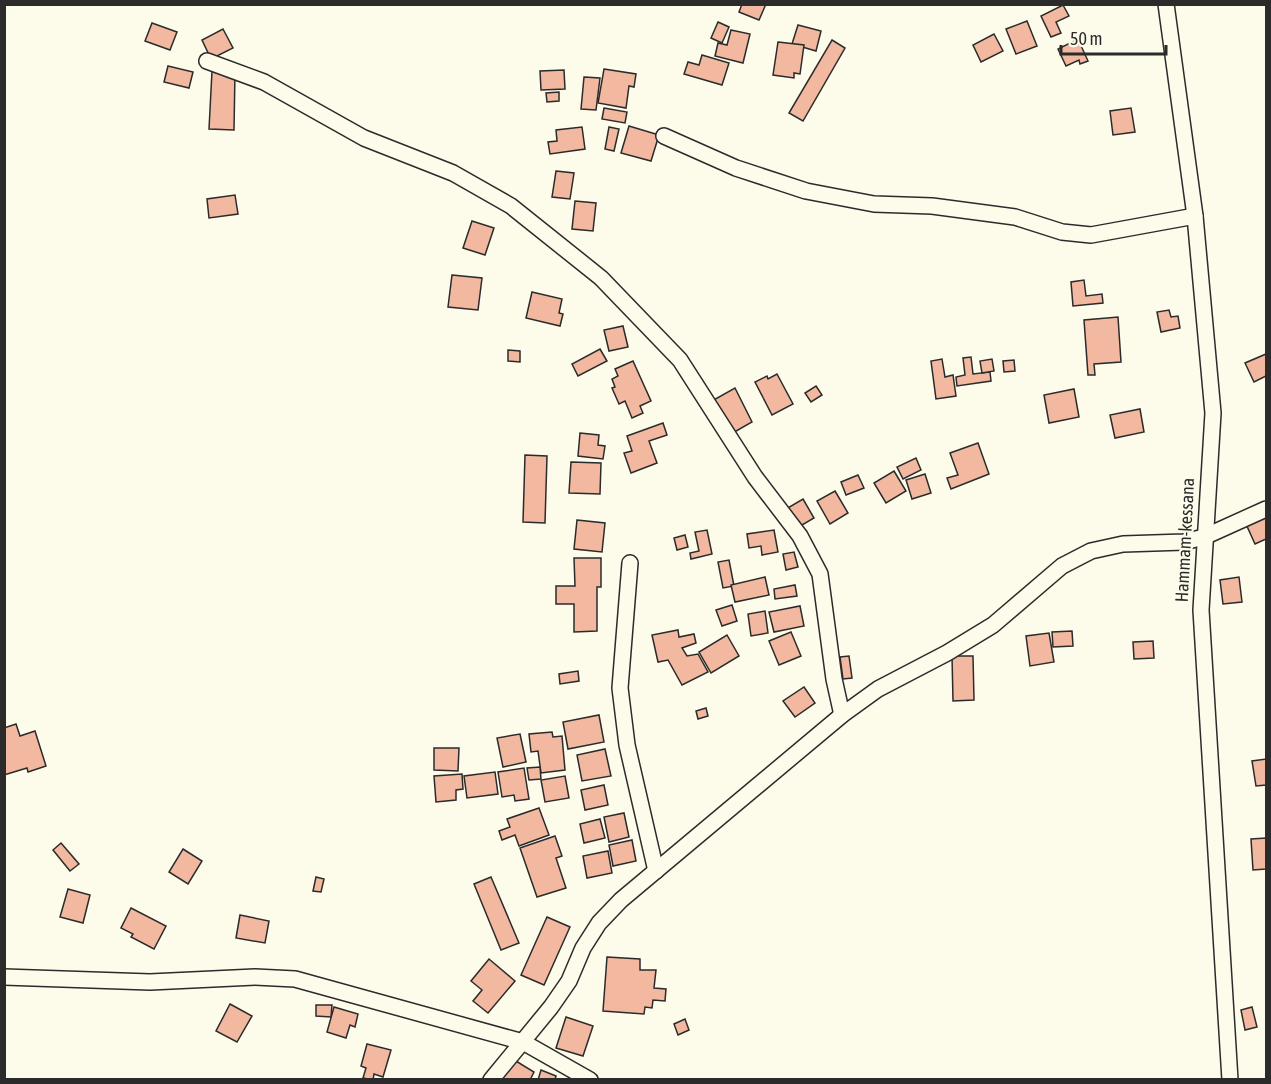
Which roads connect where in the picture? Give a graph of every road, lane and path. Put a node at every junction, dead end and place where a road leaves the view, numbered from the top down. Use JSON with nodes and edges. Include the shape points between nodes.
{"nodes":[{"id":1,"x":1166,"y":4,"type":"edge"},
{"id":2,"x":207,"y":61,"type":"dead end"},
{"id":3,"x":664,"y":136,"type":"dead end"},
{"id":4,"x":1195,"y":216,"type":"junction"},
{"id":5,"x":1266,"y":509,"type":"edge"},
{"id":6,"x":1204,"y":537,"type":"junction"},
{"id":7,"x":630,"y":563,"type":"dead end"},
{"id":8,"x":842,"y":715,"type":"junction"},
{"id":9,"x":656,"y":871,"type":"junction"},
{"id":10,"x":4,"y":977,"type":"edge"},
{"id":11,"x":523,"y":1042,"type":"junction"},
{"id":12,"x":491,"y":1080,"type":"edge"},
{"id":13,"x":590,"y":1080,"type":"edge"},
{"id":14,"x":1230,"y":1080,"type":"edge"}],
"edges":[{"from":1,"to":4,"type":"street","name":"Hammam-kessana"},
{"from":2,"to":8,"type":"street","via":[[264,82],[364,138],[453,173],[511,206],[601,278],[680,360],[755,477],[800,536],[820,574]]},
{"from":3,"to":4,"type":"street","via":[[736,168],[807,191],[874,204],[932,206],[1015,217],[1062,232],[1091,235]]},
{"from":4,"to":6,"type":"street","name":"Hammam-kessana","via":[[1213,413]]},
{"from":5,"to":6,"type":"street"},
{"from":6,"to":8,"type":"street","via":[[1184,542],[1123,544],[1091,551],[1062,566],[993,625],[878,689]]},
{"from":6,"to":14,"type":"street","name":"Hammam-kessana","via":[[1201,610]]},
{"from":7,"to":9,"type":"street","via":[[620,688],[627,746]]},
{"from":8,"to":9,"type":"street"},
{"from":9,"to":11,"type":"street","via":[[599,922],[569,981]]},
{"from":10,"to":11,"type":"street","via":[[294,980]]},
{"from":11,"to":12,"type":"street"},
{"from":11,"to":13,"type":"street"}]}
